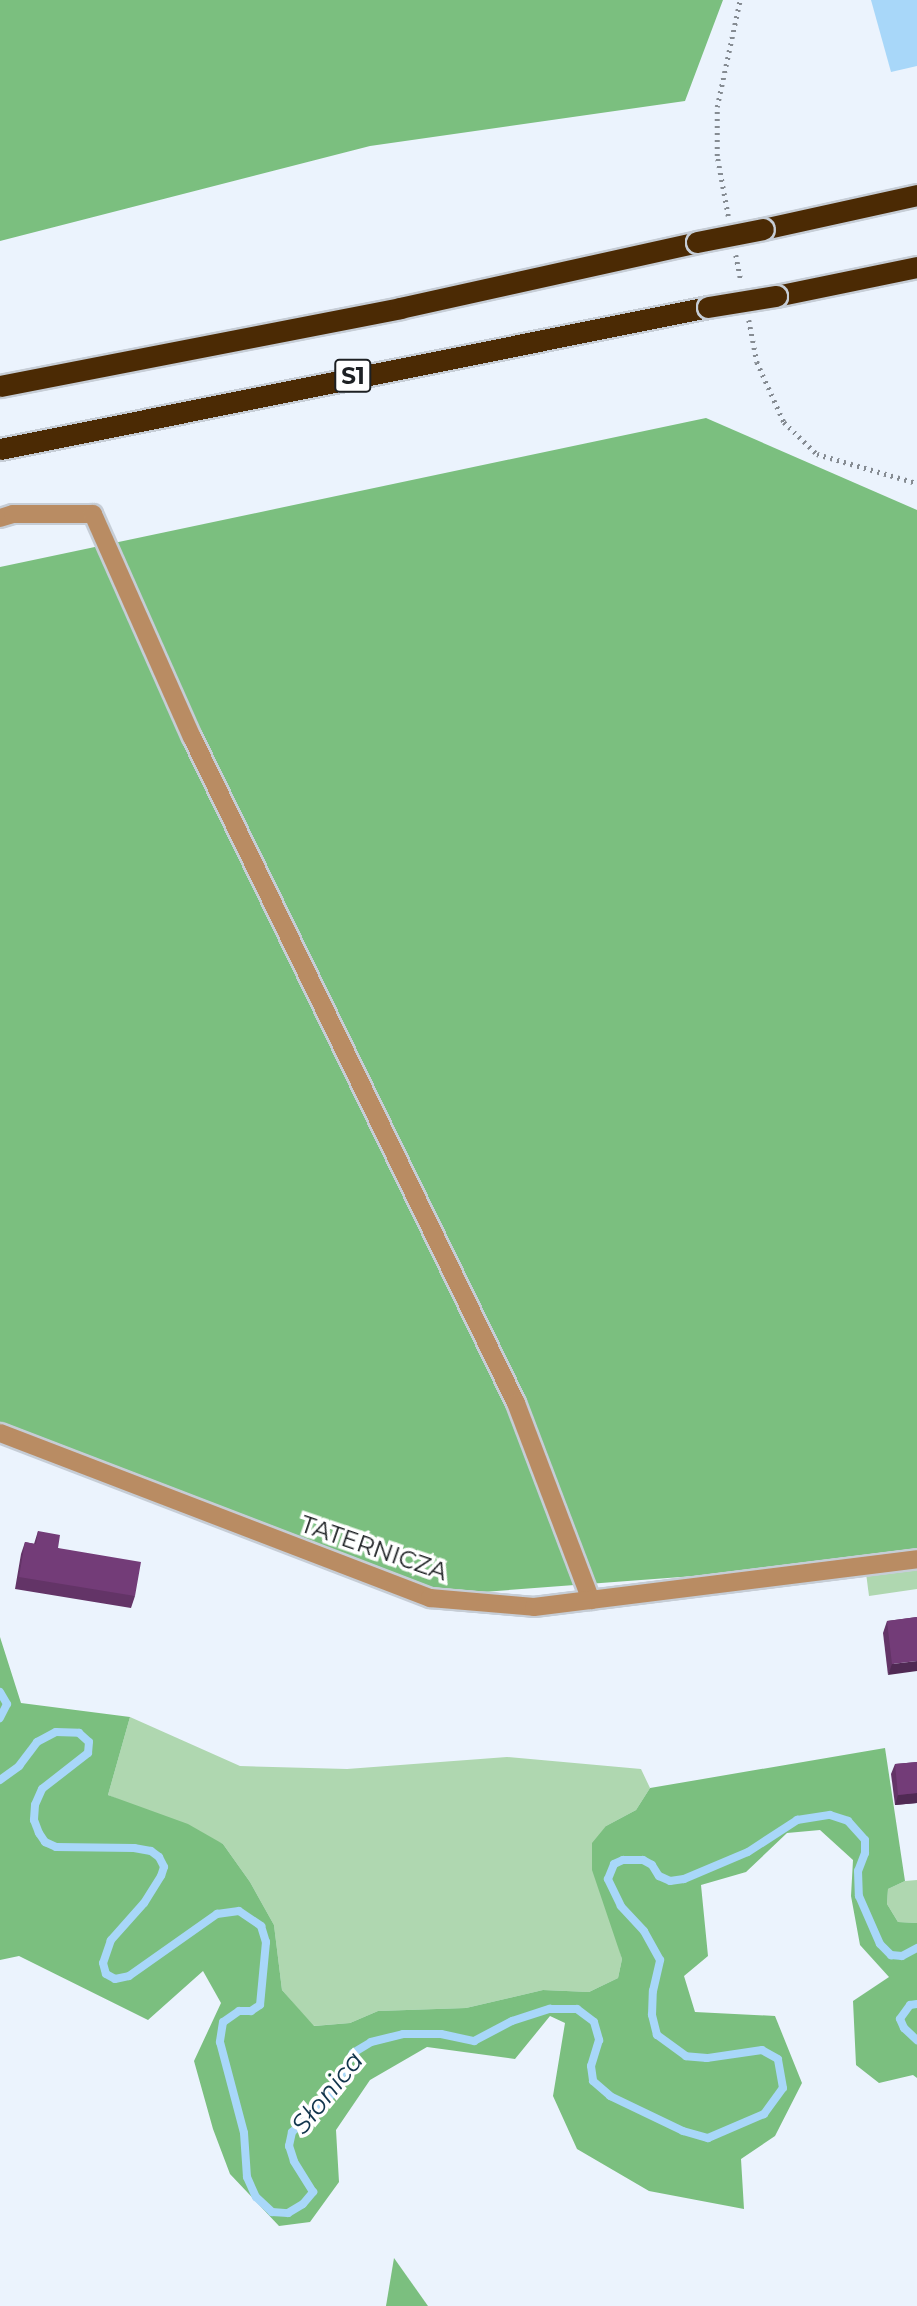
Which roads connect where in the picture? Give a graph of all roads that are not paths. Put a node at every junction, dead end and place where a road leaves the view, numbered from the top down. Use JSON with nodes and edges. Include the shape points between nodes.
{"nodes":[{"id":1,"x":917,"y":195,"type":"edge"},
{"id":2,"x":917,"y":267,"type":"edge"},
{"id":3,"x":0,"y":386,"type":"edge"},
{"id":4,"x":0,"y":449,"type":"edge"},
{"id":5,"x":0,"y":518,"type":"edge"},
{"id":6,"x":0,"y":1433,"type":"edge"},
{"id":7,"x":917,"y":1559,"type":"edge"},
{"id":8,"x":591,"y":1600,"type":"junction"}],
"edges":[{"from":1,"to":3,"type":"highway","number":"S1","bridge":true,"via":[[400,307]]},
{"from":2,"to":4,"type":"highway","number":"S1","bridge":true},
{"from":5,"to":8,"type":"street","via":[[93,514],[192,737],[516,1403]]},
{"from":6,"to":8,"type":"street","name":"TATERNICZA","via":[[430,1598],[534,1607]]},
{"from":7,"to":8,"type":"street","name":"TATERNICZA"}]}
